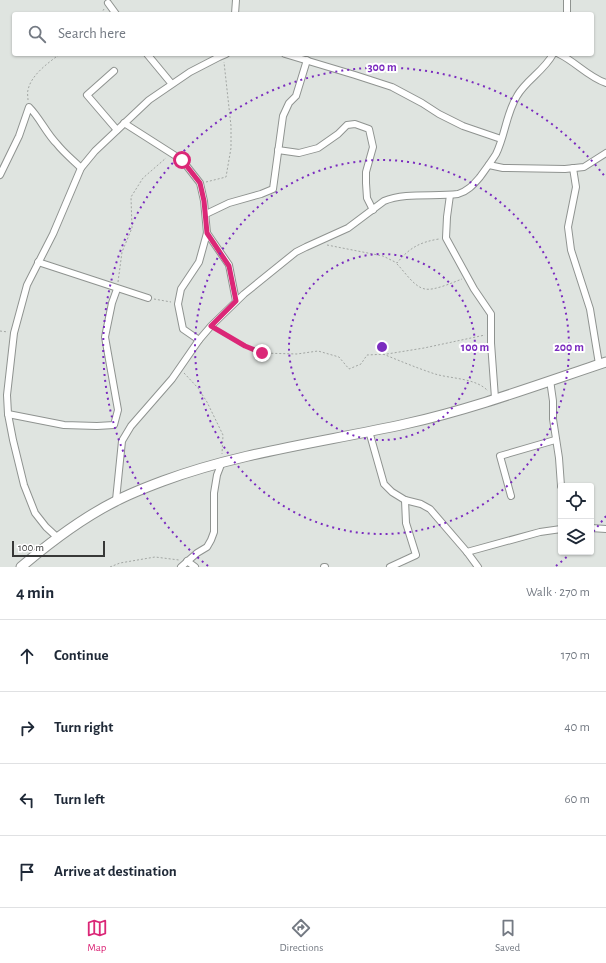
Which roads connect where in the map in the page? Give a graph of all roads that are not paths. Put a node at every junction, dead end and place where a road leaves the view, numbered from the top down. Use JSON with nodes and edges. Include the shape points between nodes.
{"nodes":[{"id":1,"x":236,"y":0,"type":"edge"},
{"id":2,"x":567,"y":0,"type":"edge"},
{"id":3,"x":108,"y":3,"type":"dead end"},
{"id":4,"x":115,"y":12,"type":"edge"},
{"id":5,"x":235,"y":12,"type":"edge"},
{"id":6,"x":567,"y":12,"type":"edge"},
{"id":7,"x":149,"y":56,"type":"edge"},
{"id":8,"x":223,"y":56,"type":"edge"},
{"id":9,"x":292,"y":56,"type":"edge"},
{"id":10,"x":552,"y":56,"type":"edge"},
{"id":11,"x":563,"y":56,"type":"edge"},
{"id":12,"x":307,"y":60,"type":"junction"},
{"id":13,"x":114,"y":71,"type":"dead end"},
{"id":14,"x":606,"y":83,"type":"edge"},
{"id":15,"x":171,"y":84,"type":"junction"},
{"id":16,"x":124,"y":122,"type":"junction"},
{"id":17,"x":117,"y":130,"type":"junction"},
{"id":18,"x":501,"y":139,"type":"junction"},
{"id":19,"x":278,"y":150,"type":"junction"},
{"id":20,"x":606,"y":152,"type":"edge"},
{"id":21,"x":489,"y":164,"type":"junction"},
{"id":22,"x":82,"y":168,"type":"junction"},
{"id":23,"x":573,"y":168,"type":"junction"},
{"id":24,"x":0,"y":174,"type":"edge"},
{"id":25,"x":450,"y":195,"type":"junction"},
{"id":26,"x":373,"y":210,"type":"junction"},
{"id":27,"x":206,"y":214,"type":"junction"},
{"id":28,"x":207,"y":233,"type":"junction"},
{"id":29,"x":38,"y":262,"type":"junction"},
{"id":30,"x":117,"y":289,"type":"junction"},
{"id":31,"x":148,"y":298,"type":"road end"},
{"id":32,"x":236,"y":301,"type":"junction"},
{"id":33,"x":199,"y":340,"type":"junction"},
{"id":34,"x":603,"y":363,"type":"edge"},
{"id":35,"x":550,"y":380,"type":"junction"},
{"id":36,"x":495,"y":398,"type":"junction"},
{"id":37,"x":8,"y":414,"type":"junction"},
{"id":38,"x":369,"y":431,"type":"junction"},
{"id":39,"x":555,"y":440,"type":"junction"},
{"id":40,"x":222,"y":462,"type":"junction"},
{"id":41,"x":561,"y":483,"type":"edge"},
{"id":42,"x":511,"y":496,"type":"dead end"},
{"id":43,"x":116,"y":500,"type":"junction"},
{"id":44,"x":405,"y":500,"type":"junction"},
{"id":45,"x":594,"y":528,"type":"edge"},
{"id":46,"x":558,"y":529,"type":"edge"},
{"id":47,"x":606,"y":529,"type":"edge"},
{"id":48,"x":58,"y":538,"type":"junction"},
{"id":49,"x":467,"y":552,"type":"junction"},
{"id":50,"x":187,"y":562,"type":"junction"},
{"id":51,"x":21,"y":567,"type":"edge"},
{"id":52,"x":181,"y":567,"type":"edge"},
{"id":53,"x":195,"y":567,"type":"edge"},
{"id":54,"x":390,"y":567,"type":"edge"},
{"id":55,"x":478,"y":567,"type":"edge"}],
"edges":[{"from":1,"to":5,"type":"street"},
{"from":2,"to":6,"type":"street"},
{"from":3,"to":4,"type":"street"},
{"from":7,"to":15,"type":"street"},
{"from":8,"to":15,"type":"street"},
{"from":9,"to":12,"type":"street"},
{"from":10,"to":18,"type":"street","via":[[545,66],[521,88],[509,112]]},
{"from":11,"to":14,"type":"street"},
{"from":12,"to":18,"type":"street","via":[[392,88],[462,126]]},
{"from":12,"to":19,"type":"street","via":[[296,96],[289,103],[284,116]]},
{"from":13,"to":17,"type":"street","via":[[87,95]]},
{"from":15,"to":16,"type":"street"},
{"from":16,"to":17,"type":"street"},
{"from":16,"to":27,"type":"street","via":[[182,160],[200,183]]},
{"from":17,"to":22,"type":"street"},
{"from":18,"to":21,"type":"street"},
{"from":19,"to":26,"type":"street","via":[[298,153],[318,148],[347,125],[355,124],[369,129],[373,147],[366,172],[366,183],[367,198]]},
{"from":19,"to":27,"type":"street","via":[[273,189],[229,203]]},
{"from":20,"to":23,"type":"street","via":[[584,167]]},
{"from":21,"to":23,"type":"street","via":[[503,168]]},
{"from":21,"to":25,"type":"street","via":[[469,189]]},
{"from":22,"to":24,"type":"street","via":[[57,145],[29,107],[19,136]]},
{"from":22,"to":29,"type":"street"},
{"from":23,"to":34,"type":"street","via":[[576,187],[568,228],[571,250],[590,309]]},
{"from":25,"to":26,"type":"street","via":[[390,198]]},
{"from":25,"to":36,"type":"street","via":[[446,238],[491,314]]},
{"from":26,"to":32,"type":"street","via":[[348,228],[296,252]]},
{"from":27,"to":28,"type":"street"},
{"from":28,"to":32,"type":"street","via":[[229,266]]},
{"from":28,"to":33,"type":"street","via":[[199,262],[181,289],[178,304],[183,329]]},
{"from":29,"to":30,"type":"street"},
{"from":29,"to":37,"type":"street","via":[[27,285],[14,333],[7,395]]},
{"from":30,"to":31,"type":"street"},
{"from":30,"to":37,"type":"street","via":[[106,337],[118,410],[114,425],[64,425]]},
{"from":32,"to":33,"type":"street"},
{"from":33,"to":43,"type":"street","via":[[172,379],[131,426],[122,441]]},
{"from":34,"to":35,"type":"main road"},
{"from":35,"to":36,"type":"main road"},
{"from":35,"to":39,"type":"street"},
{"from":36,"to":38,"type":"main road","via":[[406,424]]},
{"from":37,"to":48,"type":"street","via":[[24,485],[35,513]]},
{"from":38,"to":40,"type":"main road"},
{"from":38,"to":44,"type":"street","via":[[384,484]]},
{"from":39,"to":41,"type":"street"},
{"from":39,"to":42,"type":"street","via":[[500,456]]},
{"from":40,"to":43,"type":"main road","via":[[176,476]]},
{"from":40,"to":50,"type":"street","via":[[214,493],[214,532],[206,547]]},
{"from":43,"to":48,"type":"main road"},
{"from":44,"to":49,"type":"street","via":[[430,509]]},
{"from":44,"to":54,"type":"street","via":[[406,523],[416,555]]},
{"from":45,"to":47,"type":"street"},
{"from":46,"to":49,"type":"street"},
{"from":48,"to":51,"type":"main road"},
{"from":49,"to":55,"type":"street"},
{"from":50,"to":52,"type":"street"},
{"from":50,"to":53,"type":"street"}]}
